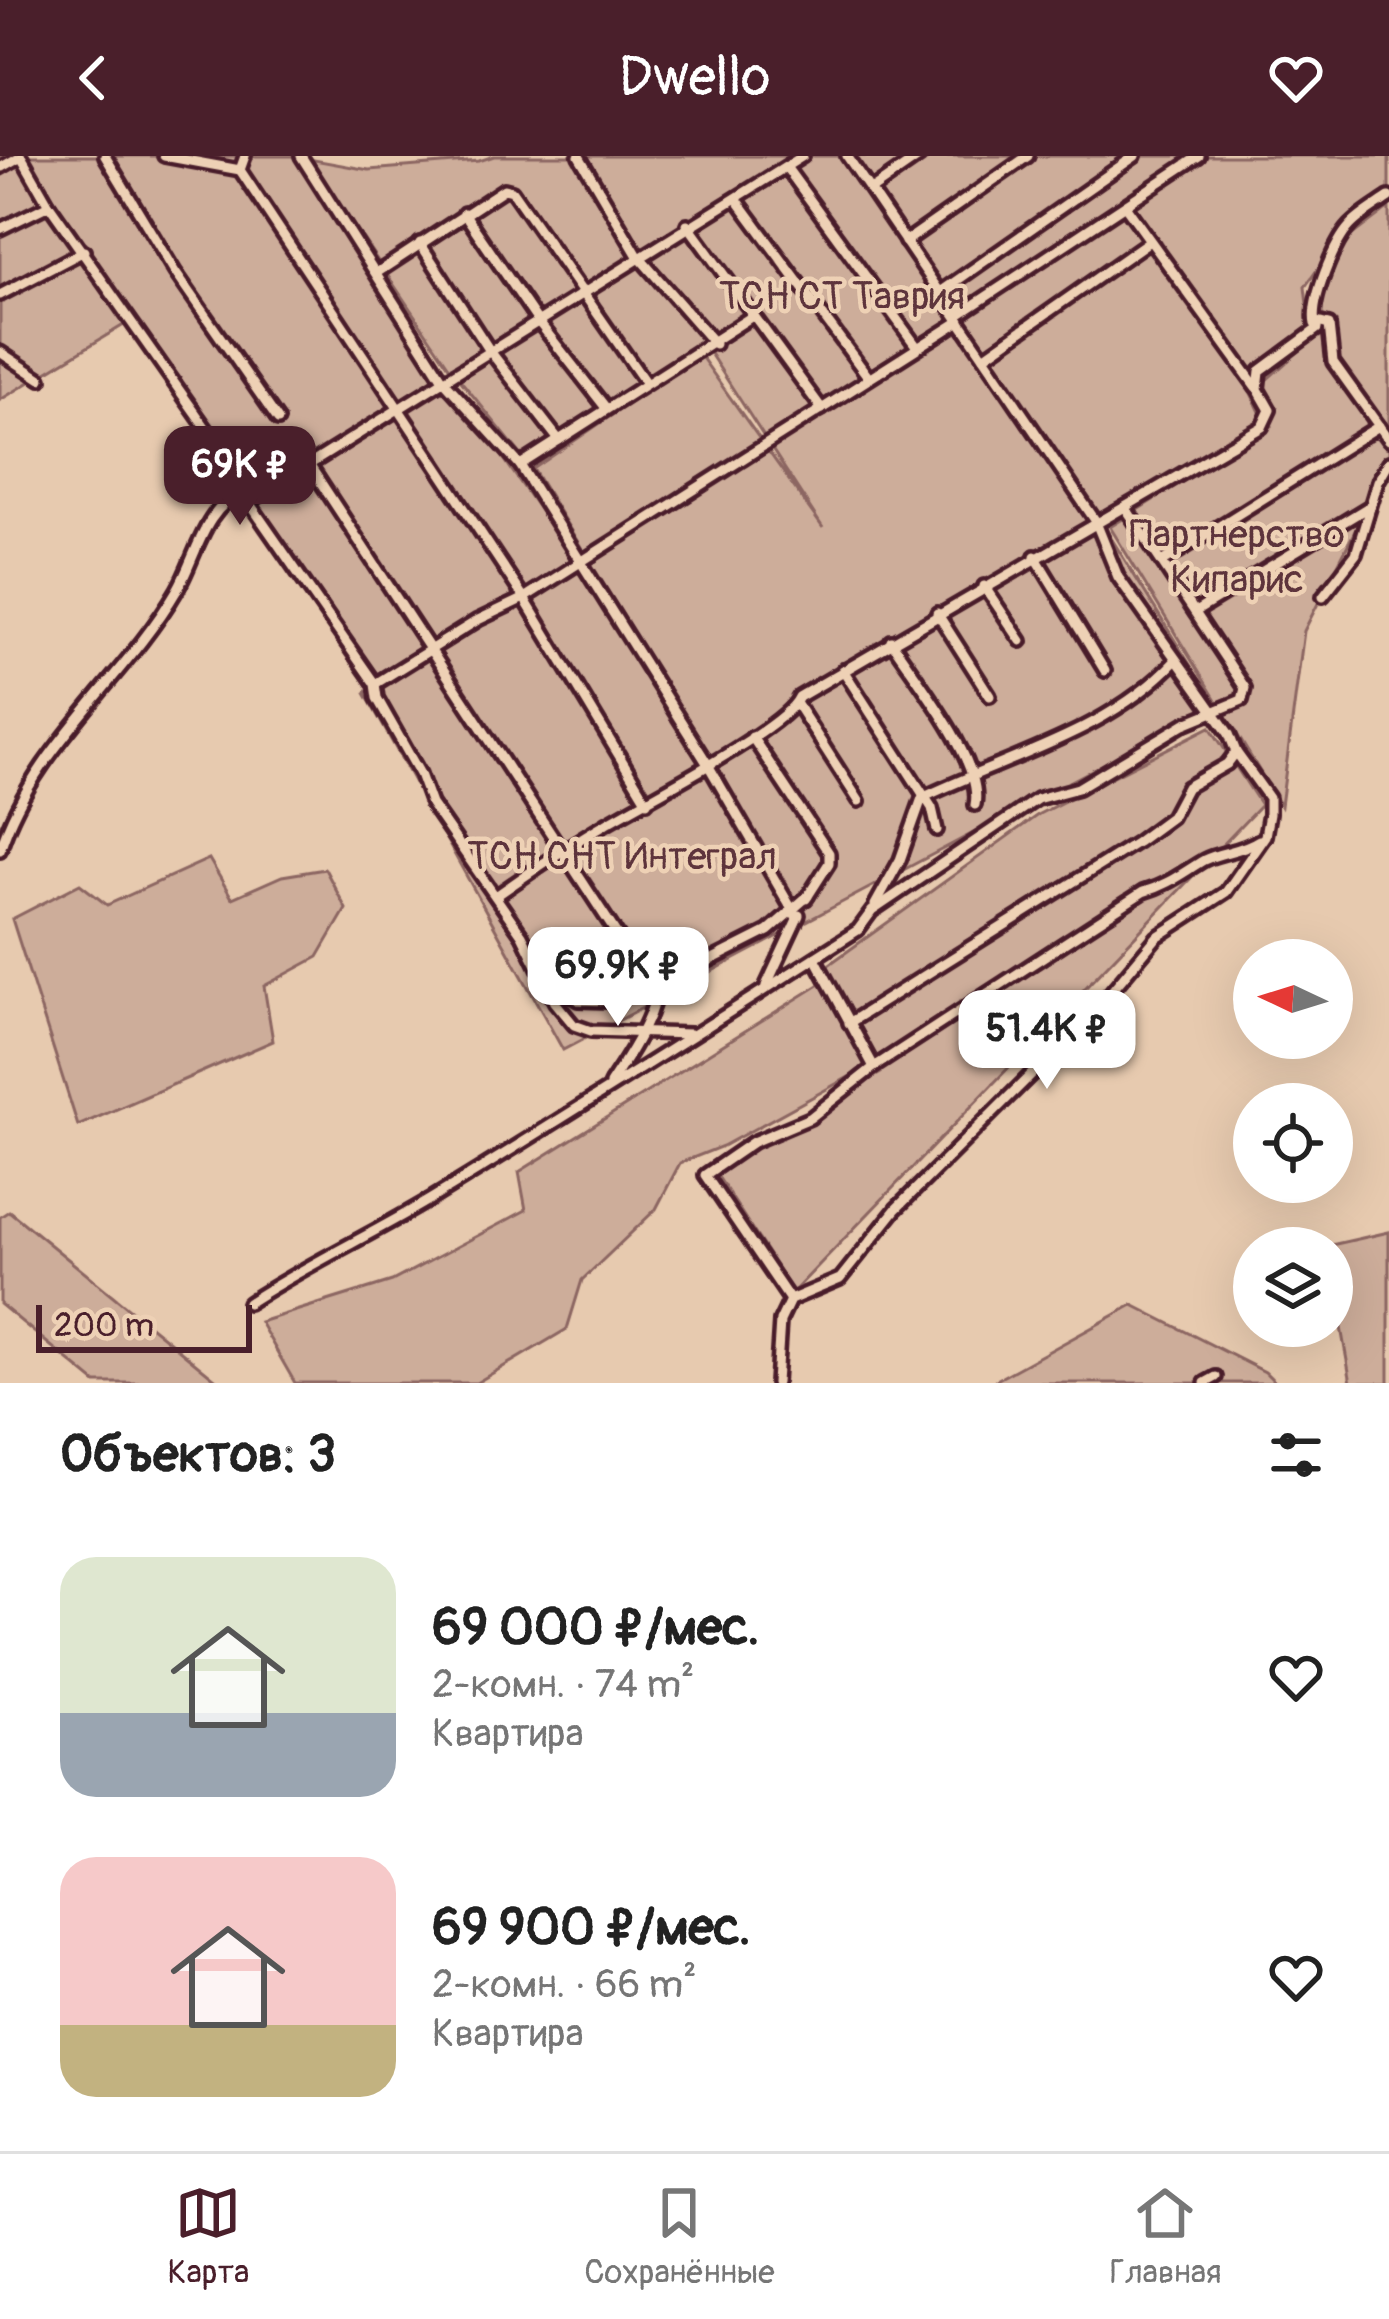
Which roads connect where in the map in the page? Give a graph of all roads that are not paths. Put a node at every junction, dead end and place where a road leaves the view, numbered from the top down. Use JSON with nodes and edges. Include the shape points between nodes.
{"nodes":[{"id":1,"x":105,"y":156,"type":"edge"},
{"id":2,"x":164,"y":156,"type":"edge"},
{"id":3,"x":245,"y":156,"type":"edge"},
{"id":4,"x":301,"y":156,"type":"edge"},
{"id":5,"x":579,"y":156,"type":"edge"},
{"id":6,"x":803,"y":156,"type":"edge"},
{"id":7,"x":847,"y":156,"type":"edge"},
{"id":8,"x":920,"y":156,"type":"edge"},
{"id":9,"x":1028,"y":156,"type":"edge"},
{"id":10,"x":1136,"y":156,"type":"edge"},
{"id":11,"x":1199,"y":156,"type":"edge"},
{"id":12,"x":786,"y":167,"type":"junction"},
{"id":13,"x":0,"y":168,"type":"edge"},
{"id":14,"x":240,"y":170,"type":"junction"},
{"id":15,"x":871,"y":190,"type":"junction"},
{"id":16,"x":1389,"y":197,"type":"edge"},
{"id":17,"x":738,"y":201,"type":"junction"},
{"id":18,"x":49,"y":205,"type":"junction"},
{"id":19,"x":1126,"y":207,"type":"junction"},
{"id":20,"x":464,"y":213,"type":"junction"},
{"id":21,"x":688,"y":224,"type":"junction"},
{"id":22,"x":0,"y":229,"type":"edge"},
{"id":23,"x":905,"y":242,"type":"junction"},
{"id":24,"x":1148,"y":242,"type":"junction"},
{"id":25,"x":420,"y":243,"type":"junction"},
{"id":26,"x":84,"y":251,"type":"junction"},
{"id":27,"x":638,"y":256,"type":"junction"},
{"id":28,"x":378,"y":272,"type":"junction"},
{"id":29,"x":582,"y":292,"type":"junction"},
{"id":30,"x":939,"y":292,"type":"junction"},
{"id":31,"x":0,"y":295,"type":"edge"},
{"id":32,"x":754,"y":315,"type":"junction"},
{"id":33,"x":959,"y":319,"type":"junction"},
{"id":34,"x":537,"y":320,"type":"junction"},
{"id":35,"x":1317,"y":329,"type":"junction"},
{"id":36,"x":715,"y":344,"type":"junction"},
{"id":37,"x":917,"y":346,"type":"junction"},
{"id":38,"x":490,"y":351,"type":"junction"},
{"id":39,"x":0,"y":352,"type":"edge"},
{"id":40,"x":984,"y":357,"type":"junction"},
{"id":41,"x":869,"y":378,"type":"junction"},
{"id":42,"x":41,"y":379,"type":"dead end"},
{"id":43,"x":443,"y":380,"type":"junction"},
{"id":44,"x":645,"y":382,"type":"junction"},
{"id":45,"x":1258,"y":389,"type":"junction"},
{"id":46,"x":606,"y":408,"type":"junction"},
{"id":47,"x":400,"y":409,"type":"junction"},
{"id":48,"x":822,"y":409,"type":"junction"},
{"id":49,"x":278,"y":420,"type":"dead end"},
{"id":50,"x":1379,"y":426,"type":"junction"},
{"id":51,"x":559,"y":440,"type":"junction"},
{"id":52,"x":1389,"y":440,"type":"edge"},
{"id":53,"x":1389,"y":462,"type":"edge"},
{"id":54,"x":308,"y":463,"type":"junction"},
{"id":55,"x":520,"y":465,"type":"junction"},
{"id":56,"x":248,"y":501,"type":"junction"},
{"id":57,"x":1370,"y":506,"type":"junction"},
{"id":58,"x":1124,"y":507,"type":"junction"},
{"id":59,"x":1095,"y":520,"type":"junction"},
{"id":60,"x":1035,"y":556,"type":"junction"},
{"id":61,"x":580,"y":562,"type":"junction"},
{"id":62,"x":1162,"y":562,"type":"junction"},
{"id":63,"x":984,"y":586,"type":"junction"},
{"id":64,"x":1323,"y":596,"type":"dead end"},
{"id":65,"x":524,"y":598,"type":"junction"},
{"id":66,"x":1195,"y":612,"type":"junction"},
{"id":67,"x":937,"y":613,"type":"junction"},
{"id":68,"x":891,"y":641,"type":"junction"},
{"id":69,"x":1021,"y":641,"type":"dead end"},
{"id":70,"x":428,"y":651,"type":"junction"},
{"id":71,"x":1176,"y":660,"type":"junction"},
{"id":72,"x":843,"y":670,"type":"junction"},
{"id":73,"x":1106,"y":670,"type":"dead end"},
{"id":74,"x":375,"y":684,"type":"junction"},
{"id":75,"x":990,"y":696,"type":"dead end"},
{"id":76,"x":796,"y":704,"type":"junction"},
{"id":77,"x":1213,"y":712,"type":"junction"},
{"id":78,"x":752,"y":737,"type":"junction"},
{"id":79,"x":1236,"y":752,"type":"junction"},
{"id":80,"x":707,"y":763,"type":"junction"},
{"id":81,"x":971,"y":775,"type":"junction"},
{"id":82,"x":922,"y":798,"type":"junction"},
{"id":83,"x":859,"y":801,"type":"dead end"},
{"id":84,"x":647,"y":802,"type":"junction"},
{"id":85,"x":975,"y":805,"type":"dead end"},
{"id":86,"x":938,"y":830,"type":"dead end"},
{"id":87,"x":1265,"y":836,"type":"junction"},
{"id":88,"x":0,"y":850,"type":"edge"},
{"id":89,"x":561,"y":851,"type":"junction"},
{"id":90,"x":496,"y":896,"type":"junction"},
{"id":91,"x":872,"y":911,"type":"junction"},
{"id":92,"x":795,"y":914,"type":"junction"},
{"id":93,"x":815,"y":958,"type":"junction"},
{"id":94,"x":540,"y":971,"type":"junction"},
{"id":95,"x":657,"y":983,"type":"junction"},
{"id":96,"x":765,"y":987,"type":"junction"},
{"id":97,"x":849,"y":1023,"type":"junction"},
{"id":98,"x":694,"y":1034,"type":"junction"},
{"id":99,"x":641,"y":1035,"type":"junction"},
{"id":100,"x":874,"y":1067,"type":"junction"},
{"id":101,"x":609,"y":1086,"type":"junction"},
{"id":102,"x":790,"y":1300,"type":"junction"},
{"id":103,"x":248,"y":1304,"type":"dead end"},
{"id":104,"x":1216,"y":1377,"type":"dead end"},
{"id":105,"x":776,"y":1383,"type":"edge"},
{"id":106,"x":1204,"y":1383,"type":"edge"}],
"edges":[{"from":1,"to":49,"type":"street"},
{"from":2,"to":14,"type":"street"},
{"from":3,"to":14,"type":"street"},
{"from":4,"to":28,"type":"street"},
{"from":5,"to":27,"type":"street"},
{"from":6,"to":12,"type":"street"},
{"from":7,"to":15,"type":"street"},
{"from":8,"to":15,"type":"street"},
{"from":9,"to":23,"type":"street"},
{"from":10,"to":30,"type":"street"},
{"from":11,"to":19,"type":"street"},
{"from":12,"to":17,"type":"street"},
{"from":12,"to":37,"type":"street"},
{"from":13,"to":18,"type":"street","via":[[21,156]]},
{"from":14,"to":47,"type":"street"},
{"from":15,"to":23,"type":"street"},
{"from":16,"to":35,"type":"street","via":[[1341,237],[1312,302]]},
{"from":17,"to":21,"type":"street"},
{"from":17,"to":41,"type":"street"},
{"from":18,"to":22,"type":"street"},
{"from":18,"to":26,"type":"street"},
{"from":19,"to":24,"type":"street"},
{"from":19,"to":33,"type":"street"},
{"from":20,"to":25,"type":"street"},
{"from":20,"to":29,"type":"street","via":[[512,190]]},
{"from":20,"to":34,"type":"street"},
{"from":21,"to":27,"type":"street"},
{"from":21,"to":32,"type":"street"},
{"from":23,"to":30,"type":"street"},
{"from":24,"to":40,"type":"street"},
{"from":24,"to":45,"type":"street"},
{"from":25,"to":28,"type":"street"},
{"from":25,"to":38,"type":"street"},
{"from":26,"to":31,"type":"street"},
{"from":26,"to":56,"type":"street"},
{"from":27,"to":29,"type":"street"},
{"from":27,"to":36,"type":"street"},
{"from":28,"to":43,"type":"street"},
{"from":29,"to":34,"type":"street"},
{"from":29,"to":44,"type":"street"},
{"from":30,"to":33,"type":"street"},
{"from":32,"to":36,"type":"street"},
{"from":32,"to":48,"type":"street"},
{"from":33,"to":37,"type":"street"},
{"from":33,"to":40,"type":"street"},
{"from":34,"to":38,"type":"street"},
{"from":34,"to":46,"type":"street"},
{"from":35,"to":45,"type":"street","via":[[1260,371]]},
{"from":35,"to":50,"type":"street","via":[[1320,321],[1329,325],[1329,352]]},
{"from":36,"to":44,"type":"street"},
{"from":37,"to":41,"type":"street"},
{"from":38,"to":43,"type":"street"},
{"from":38,"to":51,"type":"street"},
{"from":39,"to":42,"type":"street"},
{"from":40,"to":59,"type":"street"},
{"from":41,"to":48,"type":"street"},
{"from":43,"to":47,"type":"street"},
{"from":43,"to":55,"type":"street"},
{"from":44,"to":46,"type":"street"},
{"from":45,"to":58,"type":"street","via":[[1270,410],[1266,424]]},
{"from":46,"to":51,"type":"street"},
{"from":47,"to":54,"type":"street"},
{"from":47,"to":65,"type":"street"},
{"from":48,"to":61,"type":"street"},
{"from":50,"to":52,"type":"street"},
{"from":50,"to":62,"type":"street"},
{"from":51,"to":55,"type":"street"},
{"from":53,"to":57,"type":"street"},
{"from":54,"to":56,"type":"street"},
{"from":54,"to":70,"type":"street"},
{"from":55,"to":61,"type":"street"},
{"from":56,"to":74,"type":"street"},
{"from":56,"to":88,"type":"street","via":[[242,493],[216,511],[177,591],[50,758]]},
{"from":57,"to":64,"type":"street","via":[[1356,554]]},
{"from":57,"to":66,"type":"street"},
{"from":58,"to":59,"type":"street"},
{"from":58,"to":62,"type":"street"},
{"from":59,"to":60,"type":"street"},
{"from":59,"to":71,"type":"street","via":[[1118,577]]},
{"from":60,"to":63,"type":"street"},
{"from":60,"to":73,"type":"street"},
{"from":61,"to":65,"type":"street"},
{"from":61,"to":80,"type":"street"},
{"from":62,"to":66,"type":"street"},
{"from":63,"to":67,"type":"street"},
{"from":63,"to":69,"type":"street"},
{"from":65,"to":70,"type":"street"},
{"from":65,"to":84,"type":"street"},
{"from":66,"to":77,"type":"street","via":[[1246,691]]},
{"from":67,"to":68,"type":"street"},
{"from":67,"to":75,"type":"street"},
{"from":68,"to":72,"type":"street"},
{"from":68,"to":81,"type":"street"},
{"from":70,"to":74,"type":"street"},
{"from":70,"to":89,"type":"street"},
{"from":71,"to":77,"type":"street"},
{"from":71,"to":81,"type":"street","via":[[1134,697],[1052,746]]},
{"from":72,"to":76,"type":"street"},
{"from":72,"to":82,"type":"street"},
{"from":74,"to":90,"type":"street","via":[[431,804]]},
{"from":76,"to":78,"type":"street"},
{"from":76,"to":83,"type":"street"},
{"from":77,"to":79,"type":"street"},
{"from":77,"to":91,"type":"street","via":[[1078,788],[1037,800]]},
{"from":78,"to":80,"type":"street"},
{"from":78,"to":92,"type":"street","via":[[829,853]]},
{"from":79,"to":87,"type":"street","via":[[1269,798]]},
{"from":79,"to":97,"type":"street","via":[[1187,787],[1171,817],[1137,842]]},
{"from":80,"to":84,"type":"street"},
{"from":80,"to":92,"type":"street"},
{"from":81,"to":82,"type":"street"},
{"from":81,"to":85,"type":"street"},
{"from":82,"to":86,"type":"street"},
{"from":82,"to":91,"type":"street"},
{"from":84,"to":89,"type":"street"},
{"from":87,"to":100,"type":"street","via":[[1143,892]]},
{"from":87,"to":102,"type":"street","via":[[1226,892],[1157,937],[1095,1011],[896,1209],[841,1279]]},
{"from":89,"to":90,"type":"street"},
{"from":89,"to":95,"type":"street","via":[[620,939],[644,952]]},
{"from":90,"to":94,"type":"street"},
{"from":91,"to":93,"type":"street"},
{"from":92,"to":95,"type":"street"},
{"from":92,"to":96,"type":"street"},
{"from":93,"to":96,"type":"street"},
{"from":93,"to":97,"type":"street"},
{"from":94,"to":95,"type":"street","via":[[594,1003]]},
{"from":94,"to":99,"type":"street","via":[[574,1025]]},
{"from":95,"to":99,"type":"street"},
{"from":96,"to":98,"type":"street"},
{"from":97,"to":100,"type":"street"},
{"from":98,"to":99,"type":"street"},
{"from":98,"to":101,"type":"street"},
{"from":99,"to":101,"type":"street"},
{"from":100,"to":102,"type":"street","via":[[810,1118],[753,1142],[705,1175]]},
{"from":101,"to":103,"type":"street"},
{"from":102,"to":105,"type":"street","via":[[780,1321]]},
{"from":104,"to":106,"type":"street"}]}
